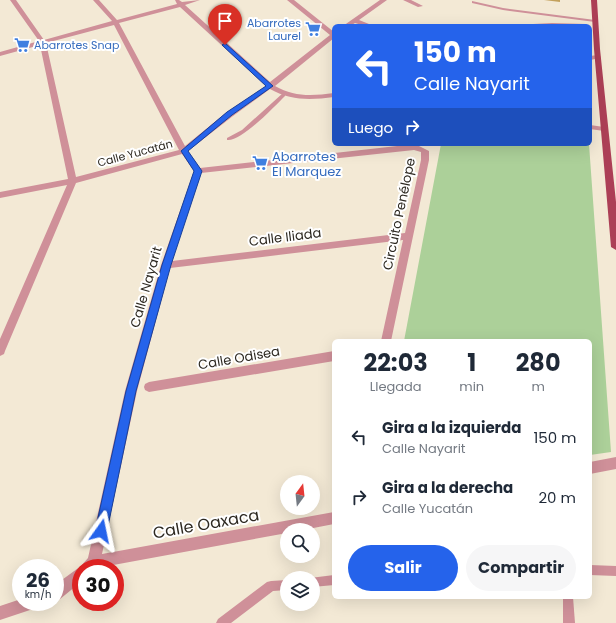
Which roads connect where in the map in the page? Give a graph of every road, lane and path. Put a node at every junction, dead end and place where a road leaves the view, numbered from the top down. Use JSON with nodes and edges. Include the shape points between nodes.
{"nodes":[{"id":1,"x":13,"y":0,"type":"edge"},
{"id":2,"x":96,"y":0,"type":"edge"},
{"id":3,"x":197,"y":0,"type":"edge"},
{"id":4,"x":290,"y":0,"type":"edge"},
{"id":5,"x":384,"y":0,"type":"edge"},
{"id":6,"x":406,"y":0,"type":"edge"},
{"id":7,"x":594,"y":0,"type":"edge"},
{"id":8,"x":178,"y":2,"type":"edge"},
{"id":9,"x":474,"y":2,"type":"dead end"},
{"id":10,"x":420,"y":6,"type":"dead end"},
{"id":11,"x":354,"y":20,"type":"junction"},
{"id":12,"x":115,"y":21,"type":"junction"},
{"id":13,"x":349,"y":24,"type":"edge"},
{"id":14,"x":365,"y":24,"type":"edge"},
{"id":15,"x":586,"y":24,"type":"edge"},
{"id":16,"x":592,"y":25,"type":"edge"},
{"id":17,"x":332,"y":33,"type":"edge"},
{"id":18,"x":332,"y":37,"type":"edge"},
{"id":19,"x":43,"y":43,"type":"junction"},
{"id":20,"x":0,"y":54,"type":"edge"},
{"id":21,"x":594,"y":57,"type":"edge"},
{"id":22,"x":270,"y":86,"type":"junction"},
{"id":23,"x":283,"y":95,"type":"junction"},
{"id":24,"x":332,"y":95,"type":"edge"},
{"id":25,"x":592,"y":127,"type":"edge"},
{"id":26,"x":604,"y":129,"type":"junction"},
{"id":27,"x":229,"y":139,"type":"dead end"},
{"id":28,"x":184,"y":151,"type":"junction"},
{"id":29,"x":198,"y":171,"type":"junction"},
{"id":30,"x":73,"y":181,"type":"junction"},
{"id":31,"x":0,"y":195,"type":"edge"},
{"id":32,"x":407,"y":236,"type":"junction"},
{"id":33,"x":616,"y":248,"type":"edge"},
{"id":34,"x":166,"y":265,"type":"junction"},
{"id":35,"x":386,"y":339,"type":"edge"},
{"id":36,"x":0,"y":351,"type":"edge"},
{"id":37,"x":332,"y":356,"type":"edge"},
{"id":38,"x":149,"y":388,"type":"dead end"},
{"id":39,"x":616,"y":463,"type":"edge"},
{"id":40,"x":592,"y":468,"type":"edge"},
{"id":41,"x":332,"y":518,"type":"edge"},
{"id":42,"x":91,"y":559,"type":"edge"},
{"id":43,"x":121,"y":559,"type":"edge"},
{"id":44,"x":592,"y":570,"type":"edge"},
{"id":45,"x":616,"y":571,"type":"edge"},
{"id":46,"x":72,"y":580,"type":"edge"},
{"id":47,"x":332,"y":580,"type":"edge"},
{"id":48,"x":320,"y":581,"type":"edge"},
{"id":49,"x":280,"y":585,"type":"edge"},
{"id":50,"x":64,"y":587,"type":"edge"},
{"id":51,"x":568,"y":599,"type":"edge"},
{"id":52,"x":12,"y":609,"type":"edge"},
{"id":53,"x":0,"y":613,"type":"edge"},
{"id":54,"x":222,"y":623,"type":"edge"},
{"id":55,"x":569,"y":623,"type":"edge"}],
"edges":[{"from":1,"to":19,"type":"street"},
{"from":2,"to":12,"type":"street"},
{"from":3,"to":8,"type":"street"},
{"from":4,"to":17,"type":"street"},
{"from":5,"to":11,"type":"street"},
{"from":6,"to":10,"type":"street"},
{"from":7,"to":16,"type":"main road"},
{"from":8,"to":12,"type":"street"},
{"from":8,"to":22,"type":"street"},
{"from":9,"to":15,"type":"lane"},
{"from":11,"to":13,"type":"street"},
{"from":11,"to":14,"type":"street"},
{"from":12,"to":19,"type":"street"},
{"from":12,"to":28,"type":"street"},
{"from":16,"to":21,"type":"main road"},
{"from":18,"to":22,"type":"street","name":"Calle Yucatán"},
{"from":19,"to":20,"type":"street"},
{"from":19,"to":30,"type":"street"},
{"from":21,"to":26,"type":"main road"},
{"from":22,"to":23,"type":"street"},
{"from":22,"to":28,"type":"street","name":"Calle Yucatán"},
{"from":23,"to":24,"type":"street","via":[[308,99]]},
{"from":23,"to":27,"type":"lane","via":[[244,131]]},
{"from":25,"to":26,"type":"lane"},
{"from":26,"to":33,"type":"main road"},
{"from":28,"to":29,"type":"street"},
{"from":28,"to":30,"type":"street","name":"Calle Yucatán"},
{"from":29,"to":32,"type":"street","name":"Circuito Penélope","via":[[415,147],[424,151],[425,160]]},
{"from":29,"to":34,"type":"street","name":"Calle Nayarit"},
{"from":30,"to":31,"type":"street","name":"Calle Yucatán"},
{"from":30,"to":36,"type":"street"},
{"from":32,"to":34,"type":"street","name":"Calle Iliada"},
{"from":32,"to":35,"type":"street","name":"Circuito Penélope"},
{"from":34,"to":42,"type":"street","name":"Calle Nayarit","via":[[131,391]]},
{"from":37,"to":38,"type":"street","name":"Calle Odisea"},
{"from":39,"to":40,"type":"street"},
{"from":41,"to":43,"type":"street","name":"Calle Oaxaca"},
{"from":44,"to":45,"type":"lane"},
{"from":46,"to":50,"type":"street"},
{"from":47,"to":48,"type":"lane"},
{"from":49,"to":54,"type":"lane","via":[[271,586]]},
{"from":51,"to":55,"type":"lane"},
{"from":52,"to":53,"type":"street"}]}
